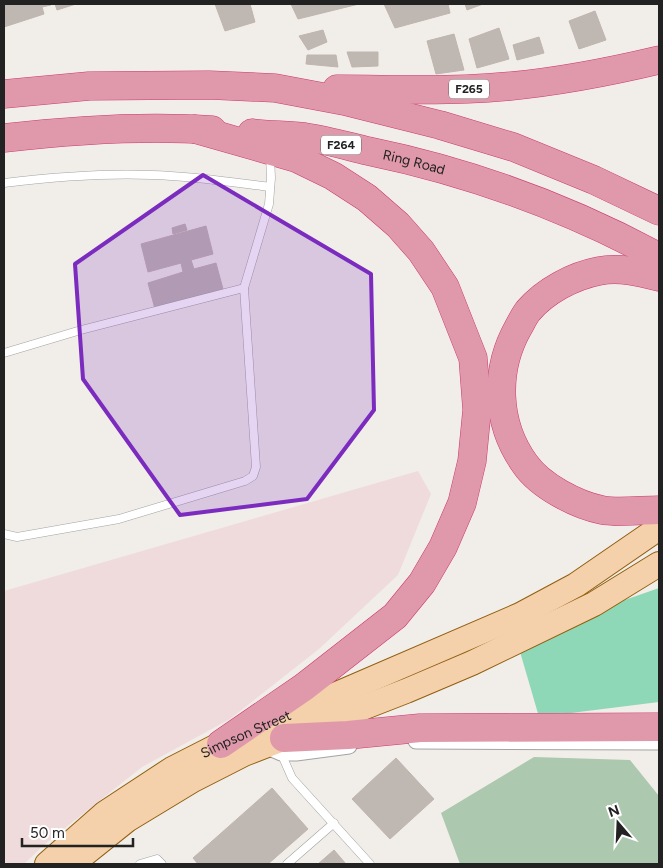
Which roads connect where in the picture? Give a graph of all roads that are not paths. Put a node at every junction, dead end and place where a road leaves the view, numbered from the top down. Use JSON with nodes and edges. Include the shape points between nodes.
{"nodes":[{"id":1,"x":659,"y":60,"type":"edge"},
{"id":2,"x":275,"y":88,"type":"junction"},
{"id":3,"x":4,"y":94,"type":"edge"},
{"id":4,"x":195,"y":129,"type":"junction"},
{"id":5,"x":4,"y":138,"type":"edge"},
{"id":6,"x":269,"y":150,"type":"junction"},
{"id":7,"x":4,"y":183,"type":"edge"},
{"id":8,"x":270,"y":187,"type":"junction"},
{"id":9,"x":659,"y":211,"type":"edge"},
{"id":10,"x":659,"y":257,"type":"edge"},
{"id":11,"x":659,"y":277,"type":"edge"},
{"id":12,"x":244,"y":288,"type":"junction"},
{"id":13,"x":4,"y":353,"type":"edge"},
{"id":14,"x":659,"y":510,"type":"edge"},
{"id":15,"x":659,"y":528,"type":"edge"},
{"id":16,"x":4,"y":534,"type":"edge"},
{"id":17,"x":659,"y":564,"type":"edge"},
{"id":18,"x":659,"y":727,"type":"edge"},
{"id":19,"x":659,"y":742,"type":"edge"},
{"id":20,"x":221,"y":744,"type":"junction"},
{"id":21,"x":277,"y":746,"type":"junction"},
{"id":22,"x":334,"y":823,"type":"junction"},
{"id":23,"x":47,"y":864,"type":"edge"},
{"id":24,"x":72,"y":864,"type":"edge"},
{"id":25,"x":140,"y":864,"type":"edge"},
{"id":26,"x":162,"y":864,"type":"edge"},
{"id":27,"x":287,"y":864,"type":"edge"},
{"id":28,"x":370,"y":864,"type":"edge"}],
"edges":[{"from":1,"to":2,"type":"highway","number":"F265","via":[[572,79],[476,88]]},
{"from":2,"to":3,"type":"highway","via":[[89,86]]},
{"from":2,"to":9,"type":"highway","via":[[440,124],[504,144],[594,180]]},
{"from":4,"to":5,"type":"highway","name":"Ring Road","number":"F264","via":[[87,130]]},
{"from":4,"to":6,"type":"highway"},
{"from":4,"to":10,"type":"highway","name":"Ring Road","number":"F264","via":[[306,138],[461,173],[520,193],[623,237]]},
{"from":6,"to":8,"type":"lane"},
{"from":6,"to":20,"type":"highway","via":[[296,158],[333,176],[367,198],[421,251],[445,287],[473,358],[475,427],[472,461],[462,503],[444,547],[422,583],[382,627],[304,687]]},
{"from":7,"to":8,"type":"lane","via":[[97,175],[153,175]]},
{"from":8,"to":12,"type":"lane","via":[[262,232]]},
{"from":11,"to":14,"type":"highway","via":[[631,270],[600,271],[571,280],[545,295],[527,312],[505,356],[501,379],[502,404],[514,446],[538,479],[571,499],[603,510]]},
{"from":12,"to":13,"type":"lane"},
{"from":12,"to":16,"type":"lane","via":[[256,467],[253,476],[119,519],[17,538]]},
{"from":15,"to":20,"type":"main road","name":"Simpson Street","via":[[576,585],[520,615]]},
{"from":17,"to":21,"type":"main road","via":[[594,604],[472,663]]},
{"from":18,"to":21,"type":"highway","via":[[420,728],[348,734]]},
{"from":19,"to":21,"type":"street","via":[[396,741],[323,751]]},
{"from":20,"to":23,"type":"main road","name":"Simpson Street","via":[[172,770],[105,814]]},
{"from":21,"to":22,"type":"lane","via":[[292,778]]},
{"from":21,"to":24,"type":"main road","via":[[244,754],[192,780],[135,815]]},
{"from":22,"to":27,"type":"lane"},
{"from":22,"to":28,"type":"lane"},
{"from":25,"to":26,"type":"lane","via":[[157,859]]}]}
